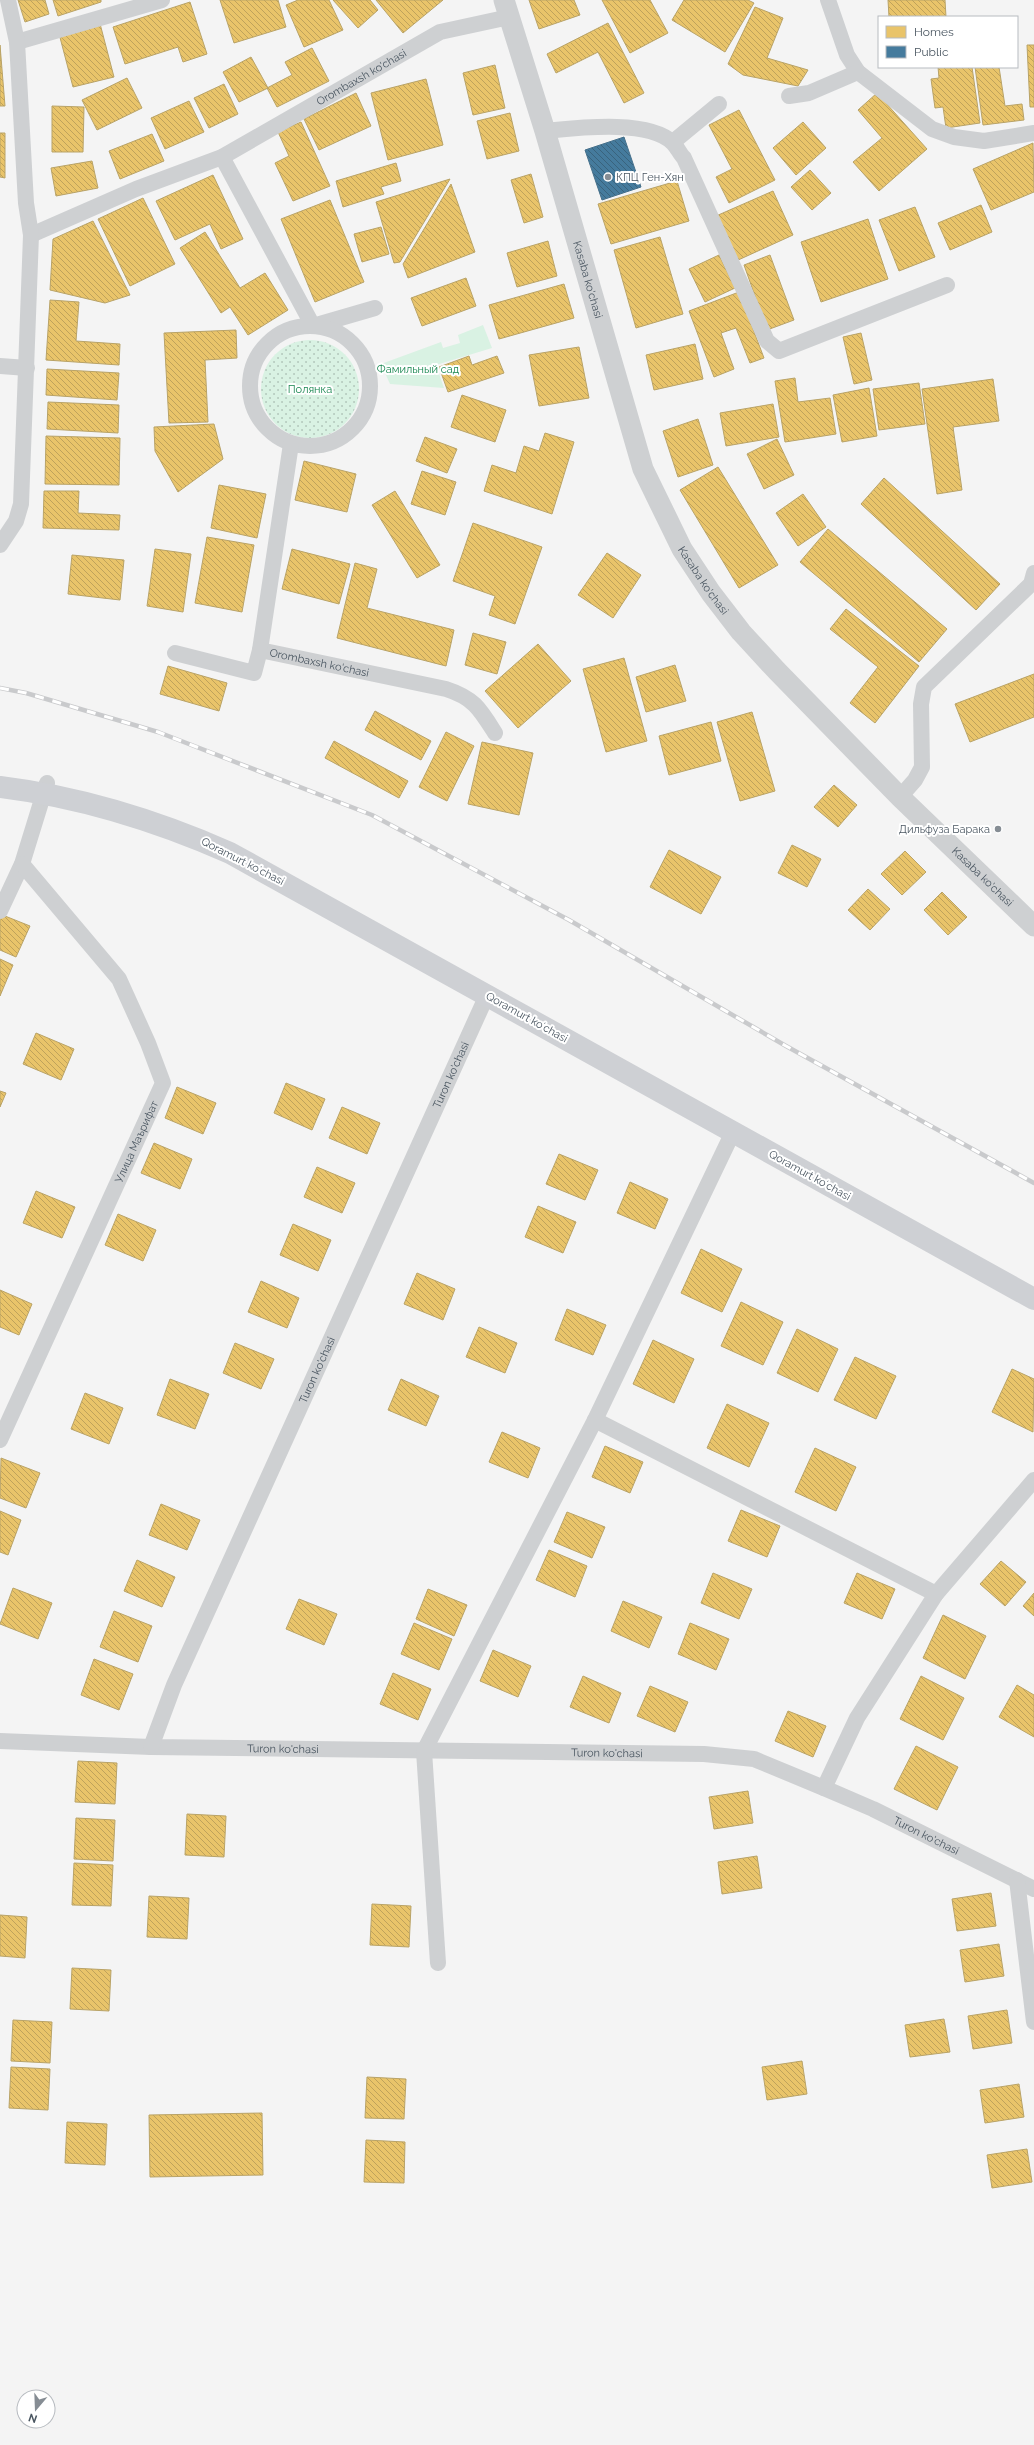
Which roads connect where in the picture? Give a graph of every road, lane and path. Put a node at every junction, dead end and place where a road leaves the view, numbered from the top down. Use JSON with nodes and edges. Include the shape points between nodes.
{"nodes":[{"id":1,"x":8,"y":0,"type":"edge"},
{"id":2,"x":162,"y":0,"type":"edge"},
{"id":3,"x":828,"y":0,"type":"edge"},
{"id":4,"x":506,"y":9,"type":"edge"},
{"id":5,"x":17,"y":42,"type":"junction"},
{"id":6,"x":858,"y":72,"type":"junction"},
{"id":7,"x":789,"y":96,"type":"dead end"},
{"id":8,"x":718,"y":104,"type":"dead end"},
{"id":9,"x":546,"y":131,"type":"junction"},
{"id":10,"x":1034,"y":133,"type":"edge"},
{"id":11,"x":673,"y":142,"type":"junction"},
{"id":12,"x":222,"y":157,"type":"junction"},
{"id":13,"x":31,"y":235,"type":"junction"},
{"id":14,"x":947,"y":285,"type":"dead end"},
{"id":15,"x":375,"y":308,"type":"dead end"},
{"id":16,"x":313,"y":326,"type":"junction"},
{"id":17,"x":0,"y":366,"type":"edge"},
{"id":18,"x":27,"y":368,"type":"junction"},
{"id":19,"x":290,"y":444,"type":"junction"},
{"id":20,"x":0,"y":545,"type":"edge"},
{"id":21,"x":1032,"y":579,"type":"edge"},
{"id":22,"x":260,"y":650,"type":"junction"},
{"id":23,"x":175,"y":653,"type":"dead end"},
{"id":24,"x":495,"y":733,"type":"dead end"},
{"id":25,"x":0,"y":777,"type":"edge"},
{"id":26,"x":0,"y":787,"type":"edge"},
{"id":27,"x":45,"y":788,"type":"junction"},
{"id":28,"x":900,"y":797,"type":"junction"},
{"id":29,"x":22,"y":864,"type":"junction"},
{"id":30,"x":0,"y":911,"type":"edge"},
{"id":31,"x":1034,"y":926,"type":"edge"},
{"id":32,"x":487,"y":995,"type":"junction"},
{"id":33,"x":733,"y":1132,"type":"junction"},
{"id":34,"x":1034,"y":1286,"type":"edge"},
{"id":35,"x":1034,"y":1299,"type":"edge"},
{"id":36,"x":595,"y":1420,"type":"junction"},
{"id":37,"x":0,"y":1440,"type":"edge"},
{"id":38,"x":1034,"y":1480,"type":"edge"},
{"id":39,"x":936,"y":1594,"type":"junction"},
{"id":40,"x":0,"y":1741,"type":"edge"},
{"id":41,"x":151,"y":1747,"type":"junction"},
{"id":42,"x":424,"y":1751,"type":"junction"},
{"id":43,"x":824,"y":1788,"type":"junction"},
{"id":44,"x":1017,"y":1880,"type":"junction"},
{"id":45,"x":1034,"y":1889,"type":"edge"},
{"id":46,"x":438,"y":1963,"type":"dead end"},
{"id":47,"x":1034,"y":2022,"type":"edge"}],
"edges":[{"from":1,"to":5,"type":"street"},
{"from":2,"to":5,"type":"street"},
{"from":3,"to":6,"type":"street","via":[[847,55]]},
{"from":4,"to":9,"type":"street","name":"Kasaba ko'chasi"},
{"from":4,"to":12,"type":"street","name":"Orombaxsh ko'chasi","via":[[440,32]]},
{"from":5,"to":13,"type":"street","via":[[26,203]]},
{"from":6,"to":7,"type":"street","via":[[809,93]]},
{"from":6,"to":10,"type":"street","via":[[932,129],[954,137],[984,141]]},
{"from":8,"to":11,"type":"street"},
{"from":9,"to":11,"type":"street","via":[[606,126],[654,133]]},
{"from":9,"to":28,"type":"street","name":"Kasaba ko'chasi","via":[[643,469],[679,542],[711,593],[741,632]]},
{"from":11,"to":14,"type":"street","via":[[684,158],[767,341],[779,350]]},
{"from":12,"to":13,"type":"street","name":"Orombaxsh ko'chasi","via":[[136,189]]},
{"from":12,"to":16,"type":"street"},
{"from":13,"to":18,"type":"street"},
{"from":15,"to":16,"type":"street"},
{"from":16,"to":19,"type":"street","via":[[295,328],[266,344],[256,359],[250,375],[254,409],[275,436]]},
{"from":16,"to":19,"type":"street","via":[[333,330],[350,341],[363,357],[370,377],[370,398],[362,417],[349,432],[332,443],[311,447]]},
{"from":17,"to":18,"type":"street"},
{"from":18,"to":20,"type":"street","via":[[21,504],[16,521]]},
{"from":19,"to":22,"type":"street","name":"Orombaxsh ko'chasi"},
{"from":21,"to":28,"type":"street","via":[[924,687],[921,704],[922,767],[915,780]]},
{"from":22,"to":23,"type":"street","via":[[254,673]]},
{"from":22,"to":24,"type":"street","name":"Orombaxsh ko'chasi","via":[[464,695],[477,705]]},
{"from":25,"to":27,"type":"main road","name":"Qoramurt koʻchasi"},
{"from":26,"to":27,"type":"main road","name":"Qoramurt koʻchasi"},
{"from":27,"to":29,"type":"street"},
{"from":27,"to":32,"type":"main road","name":"Qoramurt koʻchasi","via":[[140,817],[230,853]]},
{"from":27,"to":34,"type":"main road","name":"Qoramurt koʻchasi","via":[[143,808],[235,844],[384,924]]},
{"from":28,"to":31,"type":"street","name":"Kasaba ko'chasi"},
{"from":29,"to":30,"type":"street"},
{"from":29,"to":37,"type":"street","name":"Улица Маърифат","via":[[118,979],[148,1043],[162,1083]]},
{"from":32,"to":33,"type":"main road","name":"Qoramurt koʻchasi"},
{"from":32,"to":41,"type":"street","name":"Turon ko'chasi","via":[[174,1685]]},
{"from":33,"to":35,"type":"main road","name":"Qoramurt koʻchasi"},
{"from":33,"to":36,"type":"street"},
{"from":36,"to":39,"type":"street"},
{"from":36,"to":42,"type":"street"},
{"from":38,"to":39,"type":"street"},
{"from":39,"to":43,"type":"street","via":[[857,1718]]},
{"from":40,"to":41,"type":"street","name":"Turon ko'chasi"},
{"from":41,"to":42,"type":"street","name":"Turon ko'chasi"},
{"from":42,"to":43,"type":"street","name":"Turon ko'chasi","via":[[704,1754],[754,1759]]},
{"from":42,"to":46,"type":"street"},
{"from":43,"to":44,"type":"street","name":"Turon ko'chasi","via":[[873,1809]]},
{"from":44,"to":45,"type":"street","name":"Turon ko'chasi"},
{"from":44,"to":47,"type":"street"}]}
